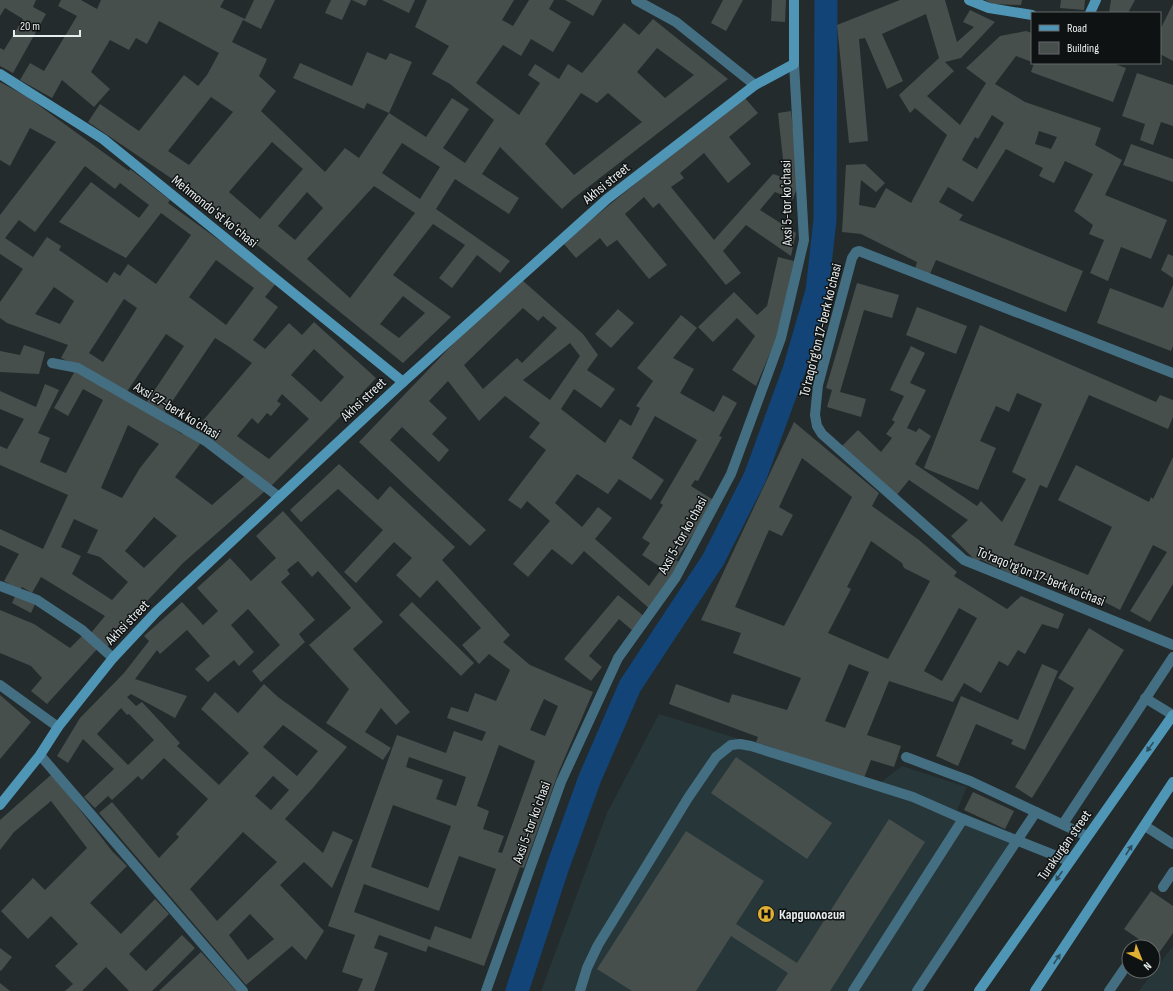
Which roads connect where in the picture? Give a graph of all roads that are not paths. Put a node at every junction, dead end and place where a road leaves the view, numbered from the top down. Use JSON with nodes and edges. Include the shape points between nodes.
{"nodes":[{"id":1,"x":636,"y":0,"type":"edge"},
{"id":2,"x":794,"y":0,"type":"edge"},
{"id":3,"x":969,"y":0,"type":"edge"},
{"id":4,"x":1096,"y":0,"type":"edge"},
{"id":5,"x":1090,"y":12,"type":"edge"},
{"id":6,"x":1031,"y":15,"type":"edge"},
{"id":7,"x":794,"y":64,"type":"junction"},
{"id":8,"x":0,"y":74,"type":"edge"},
{"id":9,"x":755,"y":86,"type":"junction"},
{"id":10,"x":52,"y":363,"type":"dead end"},
{"id":11,"x":1173,"y":373,"type":"edge"},
{"id":12,"x":403,"y":382,"type":"junction"},
{"id":13,"x":279,"y":497,"type":"junction"},
{"id":14,"x":0,"y":586,"type":"edge"},
{"id":15,"x":1173,"y":645,"type":"edge"},
{"id":16,"x":1173,"y":657,"type":"edge"},
{"id":17,"x":113,"y":658,"type":"junction"},
{"id":18,"x":0,"y":684,"type":"edge"},
{"id":19,"x":1146,"y":698,"type":"junction"},
{"id":20,"x":1173,"y":715,"type":"edge"},
{"id":21,"x":58,"y":727,"type":"junction"},
{"id":22,"x":40,"y":755,"type":"junction"},
{"id":23,"x":906,"y":757,"type":"dead end"},
{"id":24,"x":1173,"y":782,"type":"edge"},
{"id":25,"x":0,"y":805,"type":"edge"},
{"id":26,"x":1036,"y":812,"type":"junction"},
{"id":27,"x":963,"y":819,"type":"junction"},
{"id":28,"x":1063,"y":824,"type":"junction"},
{"id":29,"x":1145,"y":826,"type":"junction"},
{"id":30,"x":1087,"y":836,"type":"junction"},
{"id":31,"x":1017,"y":841,"type":"junction"},
{"id":32,"x":1173,"y":844,"type":"edge"},
{"id":33,"x":1069,"y":861,"type":"junction"},
{"id":34,"x":1173,"y":872,"type":"edge"},
{"id":35,"x":1163,"y":888,"type":"dead end"},
{"id":36,"x":1121,"y":974,"type":"edge"},
{"id":37,"x":243,"y":991,"type":"edge"},
{"id":38,"x":486,"y":991,"type":"edge"},
{"id":39,"x":580,"y":991,"type":"edge"},
{"id":40,"x":853,"y":991,"type":"edge"},
{"id":41,"x":917,"y":991,"type":"edge"},
{"id":42,"x":979,"y":991,"type":"edge"},
{"id":43,"x":1035,"y":991,"type":"edge"},
{"id":44,"x":1109,"y":991,"type":"edge"}],
"edges":[{"from":1,"to":9,"type":"street","via":[[676,22]]},
{"from":2,"to":7,"type":"street"},
{"from":3,"to":6,"type":"street","via":[[989,8]]},
{"from":4,"to":5,"type":"street"},
{"from":7,"to":9,"type":"street","name":"Akhsi street"},
{"from":7,"to":38,"type":"street","name":"Аxsi 5-tor koʼchasi","via":[[804,240],[781,338],[731,474],[676,577],[618,658],[564,775]]},
{"from":8,"to":12,"type":"street","name":"Mehmondoʻst koʻchasi","via":[[103,139]]},
{"from":9,"to":12,"type":"street","name":"Akhsi street","via":[[607,200]]},
{"from":10,"to":13,"type":"street","name":"Аxsi 27-berk koʼchasi","via":[[78,368],[207,442]]},
{"from":11,"to":15,"type":"street","name":"To'raqo'rg'on 17-berk koʼchasi","via":[[860,251],[852,258],[820,377],[815,415],[822,434],[964,560]]},
{"from":12,"to":13,"type":"street","name":"Akhsi street"},
{"from":13,"to":17,"type":"street","name":"Akhsi street","via":[[156,612]]},
{"from":14,"to":17,"type":"street","via":[[37,600],[82,630]]},
{"from":16,"to":19,"type":"street"},
{"from":17,"to":21,"type":"street","name":"Akhsi street"},
{"from":18,"to":21,"type":"street"},
{"from":19,"to":20,"type":"street"},
{"from":19,"to":28,"type":"street"},
{"from":20,"to":30,"type":"street","name":"Turakurgan street","one_way":true},
{"from":21,"to":22,"type":"street","name":"Akhsi street"},
{"from":22,"to":25,"type":"street","name":"Akhsi street"},
{"from":22,"to":37,"type":"street"},
{"from":23,"to":26,"type":"street","via":[[970,781]]},
{"from":24,"to":29,"type":"street"},
{"from":26,"to":28,"type":"street"},
{"from":26,"to":31,"type":"street"},
{"from":27,"to":31,"type":"street"},
{"from":27,"to":39,"type":"street","via":[[913,797],[864,781],[751,746],[731,745],[716,757],[688,798],[602,939],[587,968]]},
{"from":27,"to":40,"type":"street"},
{"from":28,"to":30,"type":"street"},
{"from":29,"to":32,"type":"street"},
{"from":43,"to":29,"type":"street","one_way":true},
{"from":30,"to":33,"type":"street","name":"Turakurgan street"},
{"from":31,"to":33,"type":"street"},
{"from":31,"to":41,"type":"street"},
{"from":33,"to":42,"type":"street","name":"Turakurgan street","one_way":true},
{"from":34,"to":35,"type":"street"},
{"from":36,"to":44,"type":"street"}]}
